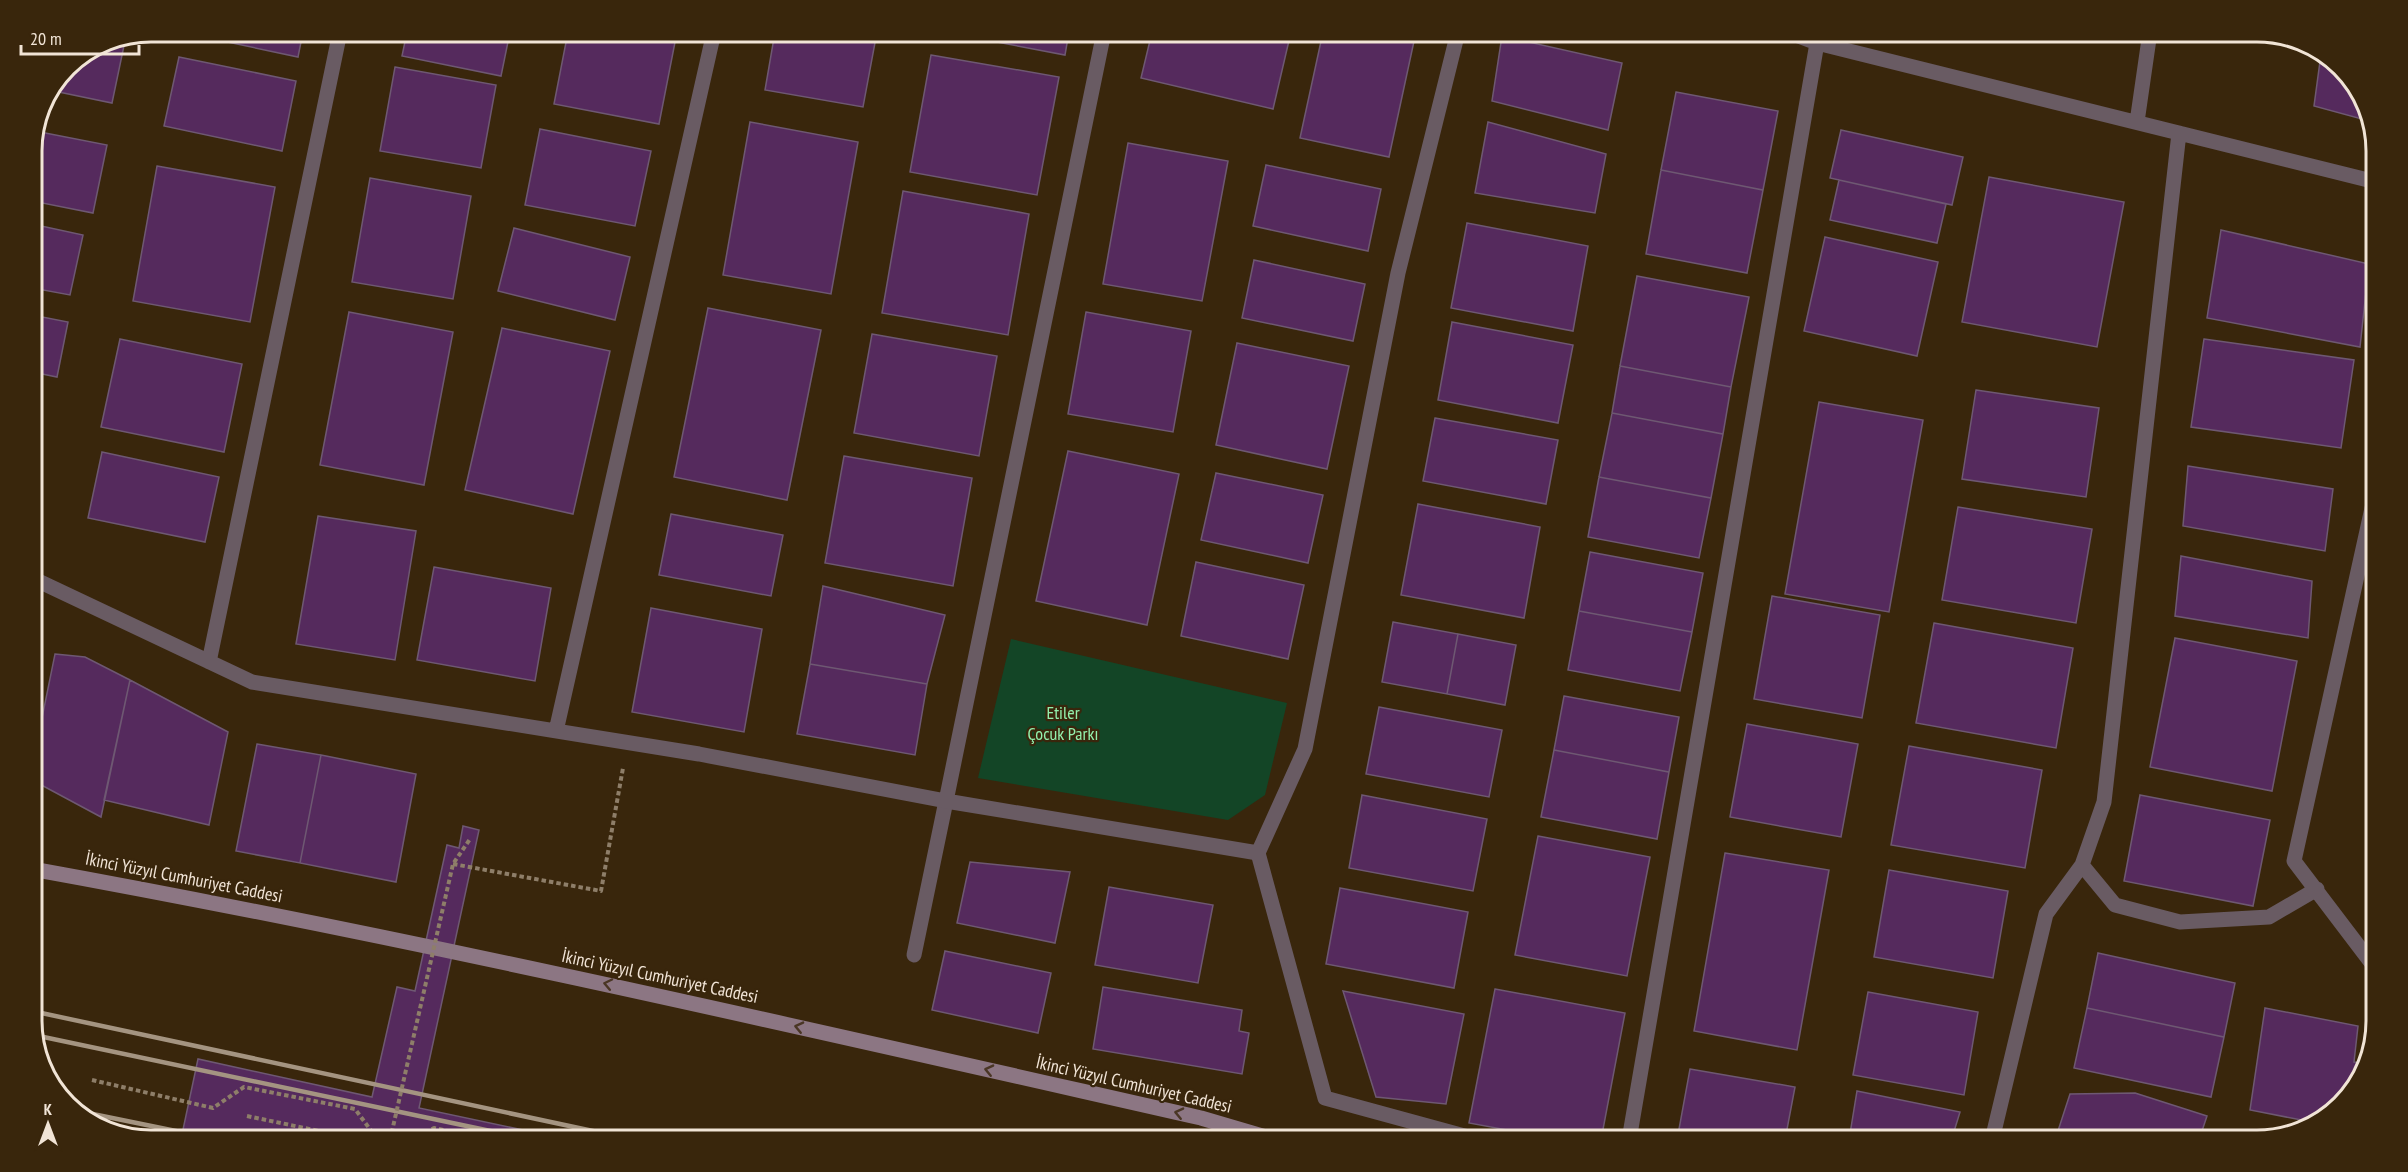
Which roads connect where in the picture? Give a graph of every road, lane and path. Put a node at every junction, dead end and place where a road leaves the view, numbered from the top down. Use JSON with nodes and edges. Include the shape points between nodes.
{"nodes":[{"id":1,"x":338,"y":42,"type":"edge"},
{"id":2,"x":712,"y":42,"type":"edge"},
{"id":3,"x":1102,"y":42,"type":"edge"},
{"id":4,"x":1456,"y":42,"type":"edge"},
{"id":5,"x":2149,"y":42,"type":"edge"},
{"id":6,"x":1817,"y":43,"type":"joint"},
{"id":7,"x":2137,"y":123,"type":"junction"},
{"id":8,"x":2179,"y":133,"type":"junction"},
{"id":9,"x":2366,"y":180,"type":"edge"},
{"id":10,"x":2366,"y":535,"type":"edge"},
{"id":11,"x":42,"y":584,"type":"edge"},
{"id":12,"x":209,"y":662,"type":"junction"},
{"id":13,"x":556,"y":731,"type":"junction"},
{"id":14,"x":627,"y":743,"type":"junction"},
{"id":15,"x":946,"y":801,"type":"junction"},
{"id":16,"x":470,"y":839,"type":"dead end"},
{"id":17,"x":1258,"y":853,"type":"junction"},
{"id":18,"x":453,"y":864,"type":"junction"},
{"id":19,"x":2082,"y":864,"type":"junction"},
{"id":20,"x":42,"y":871,"type":"edge"},
{"id":21,"x":2317,"y":890,"type":"junction"},
{"id":22,"x":914,"y":955,"type":"dead end"},
{"id":23,"x":2366,"y":956,"type":"edge"},
{"id":24,"x":92,"y":1080,"type":"dead end"},
{"id":25,"x":247,"y":1116,"type":"dead end"},
{"id":26,"x":313,"y":1130,"type":"edge"},
{"id":27,"x":371,"y":1130,"type":"edge"},
{"id":28,"x":392,"y":1130,"type":"edge"},
{"id":29,"x":1242,"y":1130,"type":"edge"},
{"id":30,"x":1442,"y":1130,"type":"edge"},
{"id":31,"x":1631,"y":1130,"type":"edge"},
{"id":32,"x":1994,"y":1130,"type":"edge"}],
"edges":[{"from":1,"to":12,"type":"street"},
{"from":2,"to":13,"type":"street"},
{"from":3,"to":15,"type":"street"},
{"from":4,"to":17,"type":"street","via":[[1398,273],[1305,749]]},
{"from":5,"to":7,"type":"street"},
{"from":6,"to":7,"type":"street"},
{"from":6,"to":31,"type":"street"},
{"from":7,"to":8,"type":"street"},
{"from":8,"to":9,"type":"street"},
{"from":8,"to":19,"type":"street","via":[[2104,802]]},
{"from":10,"to":21,"type":"street","via":[[2294,861]]},
{"from":11,"to":12,"type":"street"},
{"from":12,"to":13,"type":"street","via":[[252,682]]},
{"from":13,"to":14,"type":"street"},
{"from":14,"to":15,"type":"street"},
{"from":14,"to":18,"type":"path","via":[[602,891]]},
{"from":15,"to":17,"type":"street"},
{"from":15,"to":22,"type":"street"},
{"from":16,"to":18,"type":"path","bridge":true},
{"from":17,"to":30,"type":"street","via":[[1325,1098]]},
{"from":18,"to":28,"type":"path","bridge":true},
{"from":19,"to":21,"type":"street","via":[[2115,905],[2180,922],[2269,917]]},
{"from":19,"to":32,"type":"street","via":[[2046,914]]},
{"from":29,"to":20,"type":"main road","name":"İkinci Yüzyıl Cumhuriyet Caddesi","one_way":true,"via":[[639,991],[233,905]]},
{"from":21,"to":23,"type":"street"},
{"from":24,"to":27,"type":"path","via":[[213,1108],[244,1087],[355,1109]]},
{"from":25,"to":26,"type":"path"}]}
